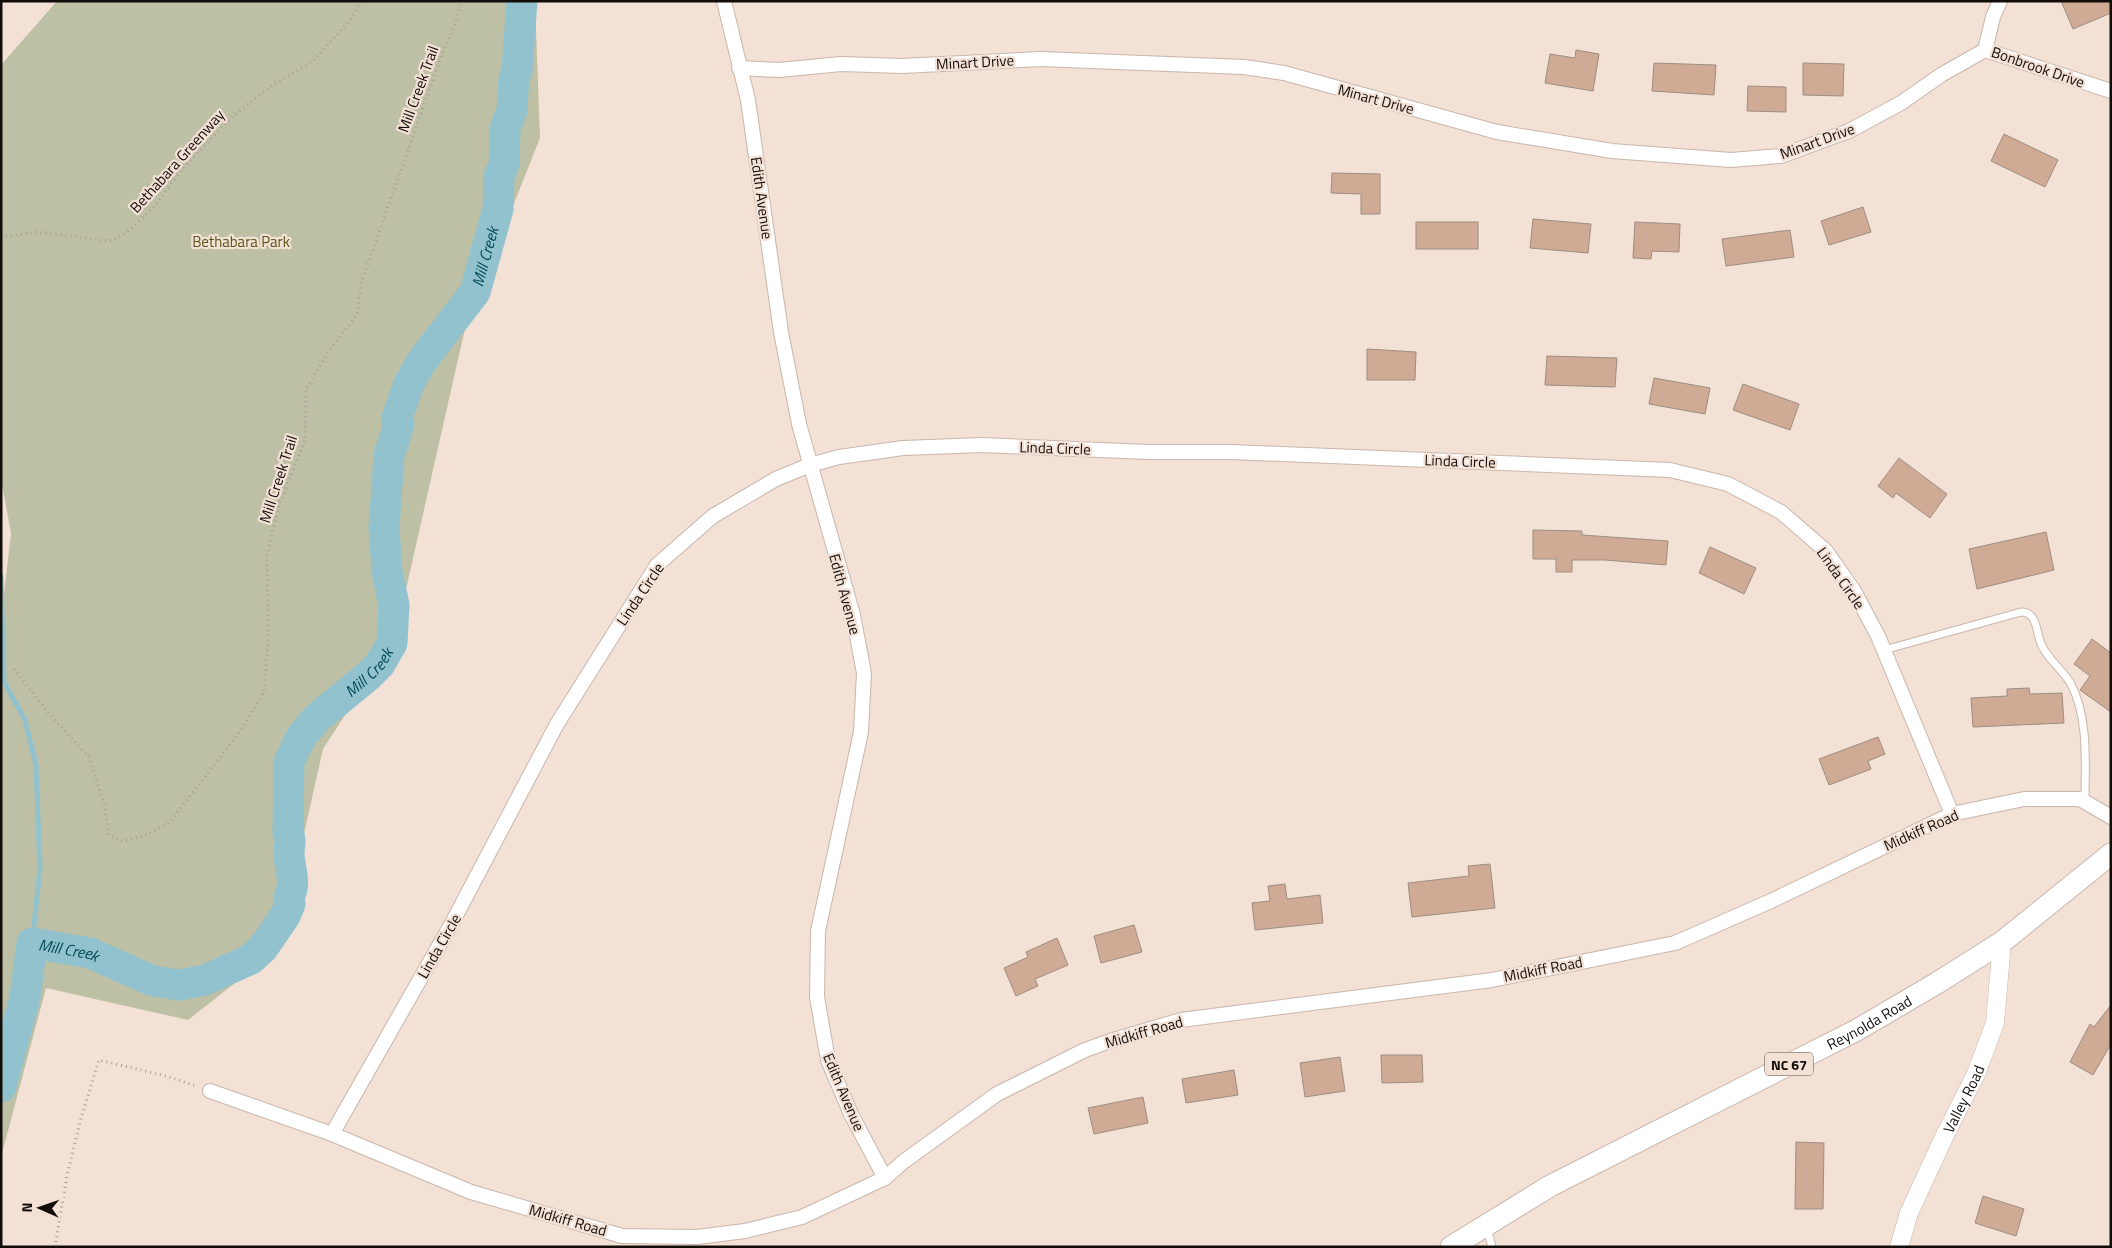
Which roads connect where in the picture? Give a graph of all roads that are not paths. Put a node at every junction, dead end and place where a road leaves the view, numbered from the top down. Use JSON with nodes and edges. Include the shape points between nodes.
{"nodes":[{"id":1,"x":724,"y":1,"type":"edge"},
{"id":2,"x":2000,"y":1,"type":"edge"},
{"id":3,"x":1984,"y":50,"type":"junction"},
{"id":4,"x":739,"y":68,"type":"junction"},
{"id":5,"x":2111,"y":91,"type":"edge"},
{"id":6,"x":810,"y":465,"type":"junction"},
{"id":7,"x":1884,"y":650,"type":"junction"},
{"id":8,"x":2085,"y":802,"type":"junction"},
{"id":9,"x":1952,"y":814,"type":"junction"},
{"id":10,"x":2111,"y":817,"type":"edge"},
{"id":11,"x":2111,"y":854,"type":"edge"},
{"id":12,"x":2002,"y":942,"type":"junction"},
{"id":13,"x":210,"y":1091,"type":"road end"},
{"id":14,"x":332,"y":1134,"type":"junction"},
{"id":15,"x":885,"y":1178,"type":"junction"},
{"id":16,"x":1487,"y":1226,"type":"junction"},
{"id":17,"x":1454,"y":1246,"type":"edge"},
{"id":18,"x":1492,"y":1247,"type":"edge"},
{"id":19,"x":1899,"y":1247,"type":"edge"}],
"edges":[{"from":1,"to":4,"type":"street","name":"Edith Avenue"},
{"from":2,"to":3,"type":"street","name":"Bonbrook Drive"},
{"from":3,"to":4,"type":"street","name":"Minart Drive","via":[[1900,103],[1848,131],[1781,156],[1731,160],[1612,151],[1497,132],[1284,74],[1244,67],[1041,59],[902,66],[841,64],[779,70]]},
{"from":3,"to":5,"type":"street","name":"Bonbrook Drive"},
{"from":4,"to":6,"type":"street","name":"Edith Avenue","via":[[748,100],[781,332]]},
{"from":6,"to":7,"type":"street","name":"Linda Circle","via":[[903,448],[982,445],[1670,470],[1728,484],[1781,512],[1826,551],[1854,591]]},
{"from":6,"to":14,"type":"street","name":"Linda Circle","via":[[776,479],[713,516],[657,565],[557,724],[452,924]]},
{"from":6,"to":15,"type":"street","name":"Edith Avenue","via":[[853,614],[864,673],[861,732],[818,930],[817,997],[828,1060]]},
{"from":7,"to":8,"type":"lane","via":[[2021,612],[2032,616],[2040,643],[2070,684],[2078,705],[2085,750]]},
{"from":7,"to":9,"type":"street","name":"Linda Circle"},
{"from":8,"to":9,"type":"street","name":"Midkiff Road","via":[[2080,799],[2024,799]]},
{"from":8,"to":10,"type":"street","name":"Midkiff Road"},
{"from":9,"to":15,"type":"street","name":"Midkiff Road","via":[[1675,943],[1492,980],[1181,1020],[1110,1041],[997,1094]]},
{"from":11,"to":12,"type":"main road","name":"Reynolda Road","number":"NC 67"},
{"from":12,"to":16,"type":"main road","name":"Reynolda Road","number":"NC 67","via":[[1857,1030],[1550,1186]]},
{"from":12,"to":19,"type":"street","name":"Valley Road","via":[[1995,1023],[1976,1074],[1909,1213]]},
{"from":13,"to":14,"type":"street","name":"Midkiff Road"},
{"from":14,"to":15,"type":"street","name":"Midkiff Road","via":[[471,1192],[622,1236],[697,1237],[745,1231],[802,1217]]},
{"from":16,"to":17,"type":"main road","name":"Reynolda Road","number":"NC 67"},
{"from":16,"to":18,"type":"lane"}]}
